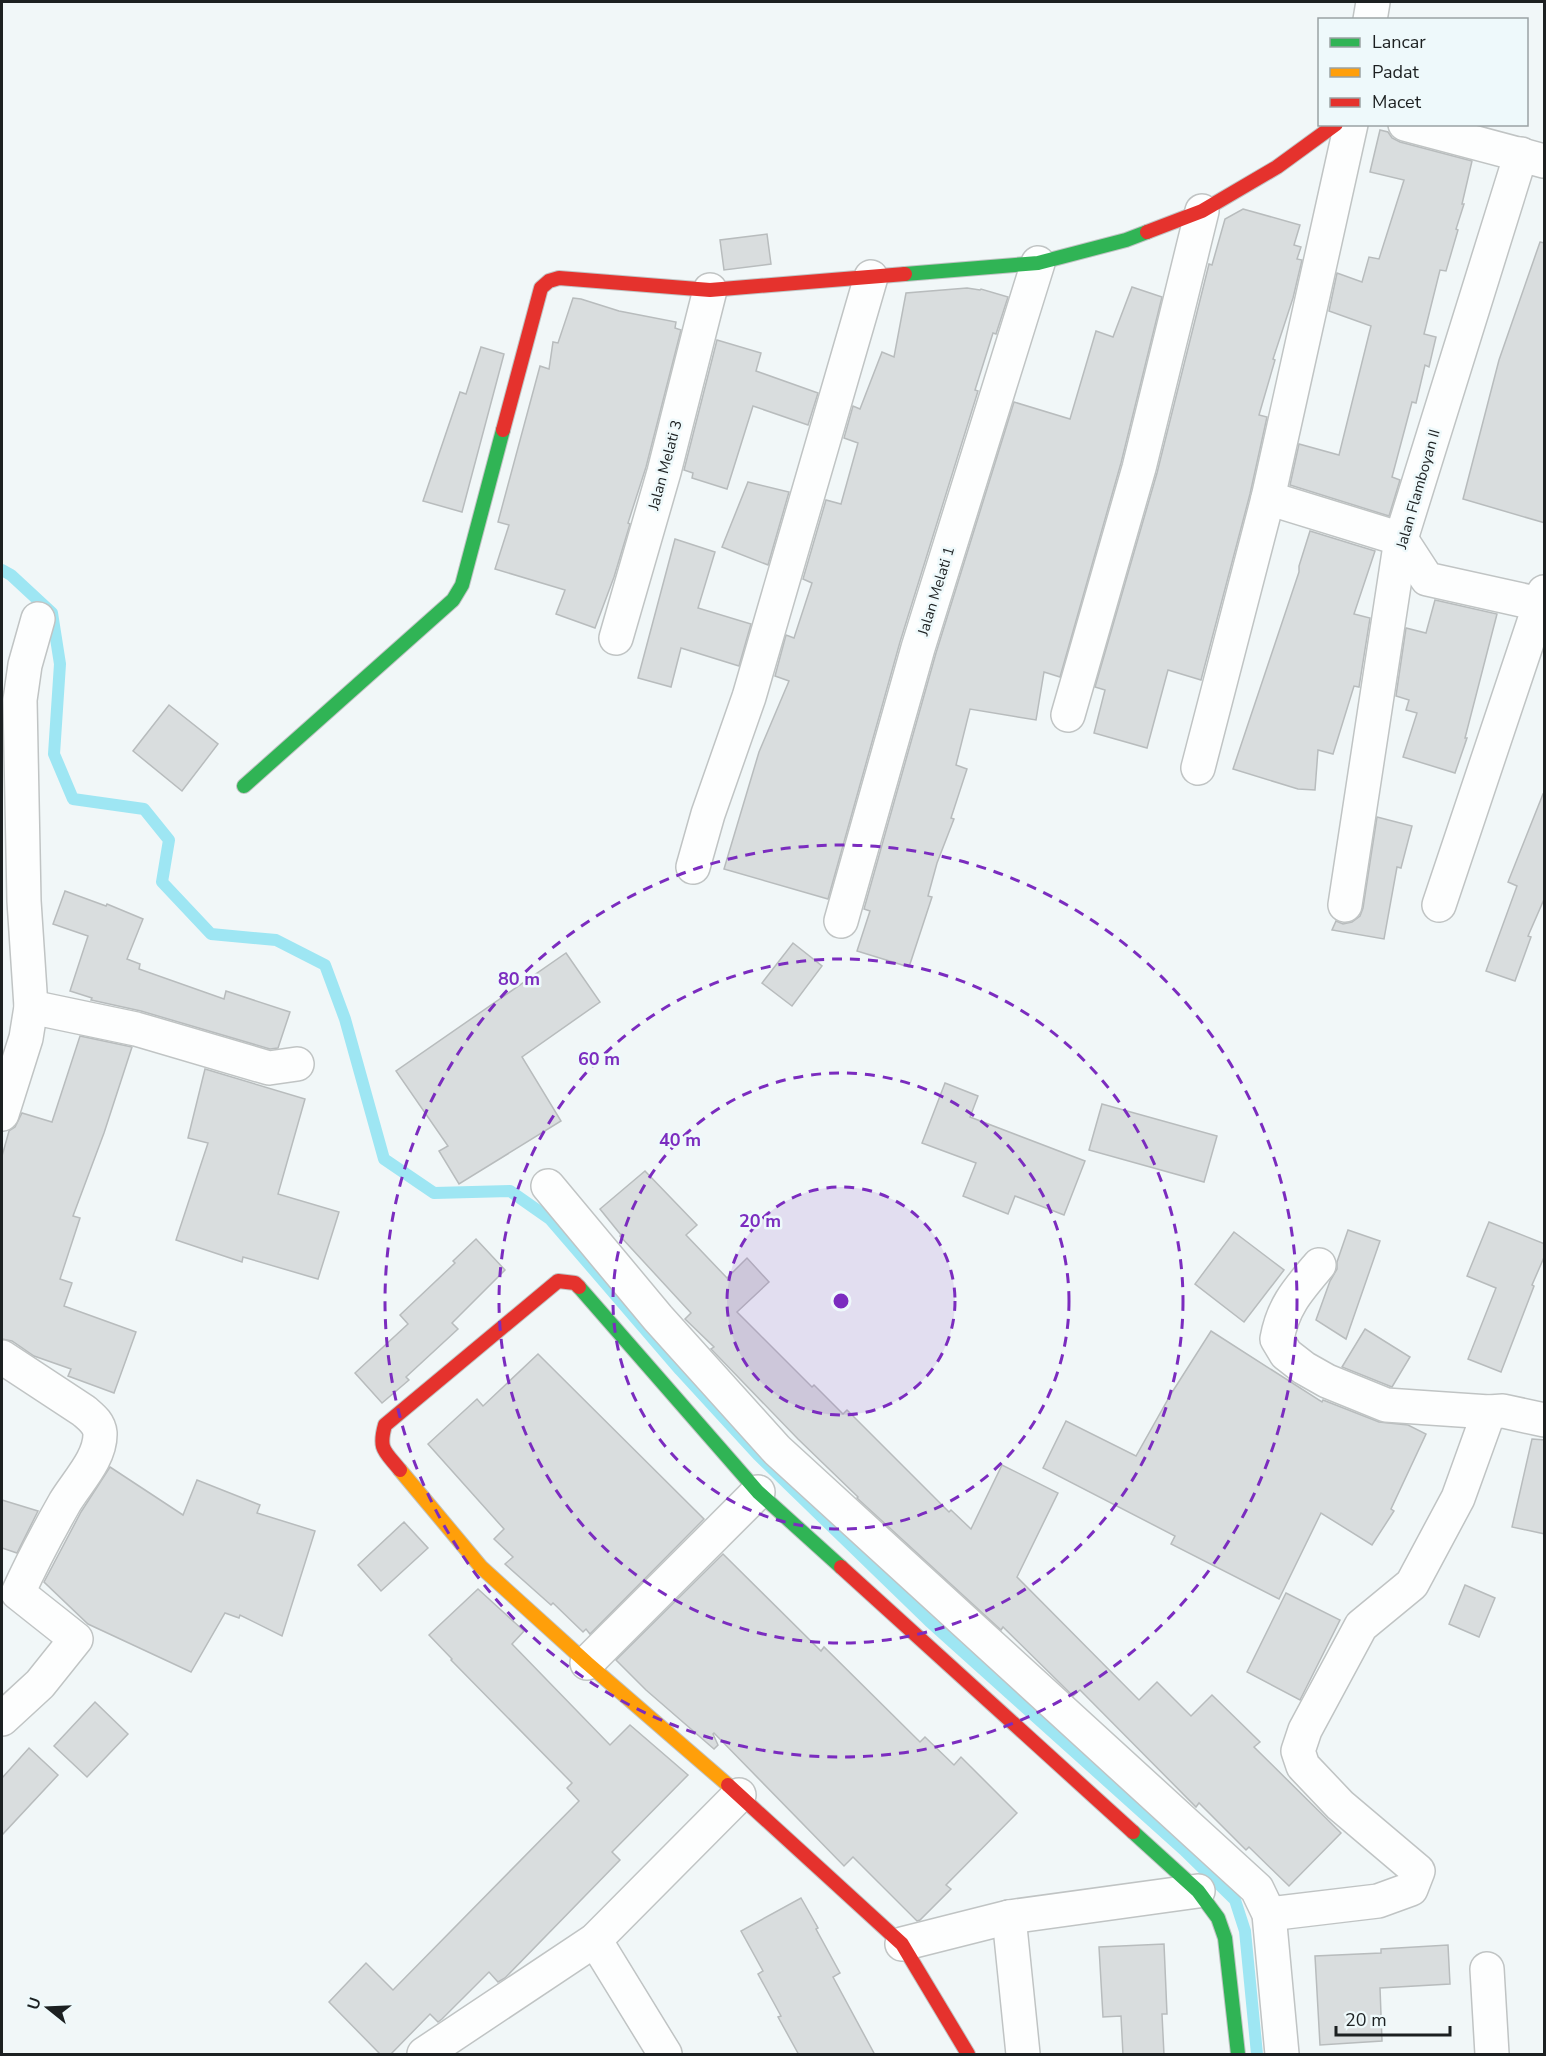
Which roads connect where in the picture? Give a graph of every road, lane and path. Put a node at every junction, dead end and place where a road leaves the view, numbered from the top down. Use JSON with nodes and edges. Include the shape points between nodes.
{"nodes":[{"id":1,"x":1373,"y":2,"type":"edge"},
{"id":2,"x":1370,"y":18,"type":"edge"},
{"id":3,"x":1333,"y":126,"type":"edge"},
{"id":4,"x":1351,"y":126,"type":"edge"},
{"id":5,"x":1413,"y":126,"type":"edge"},
{"id":6,"x":1533,"y":158,"type":"edge"},
{"id":7,"x":1202,"y":211,"type":"junction"},
{"id":8,"x":1038,"y":263,"type":"junction"},
{"id":9,"x":871,"y":278,"type":"junction"},
{"id":10,"x":710,"y":290,"type":"junction"},
{"id":11,"x":1268,"y":498,"type":"junction"},
{"id":12,"x":1401,"y":539,"type":"junction"},
{"id":13,"x":1543,"y":600,"type":"edge"},
{"id":14,"x":38,"y":619,"type":"dead end"},
{"id":15,"x":616,"y":638,"type":"dead end"},
{"id":16,"x":1068,"y":715,"type":"dead end"},
{"id":17,"x":1198,"y":768,"type":"dead end"},
{"id":18,"x":244,"y":786,"type":"dead end"},
{"id":19,"x":693,"y":867,"type":"dead end"},
{"id":20,"x":1345,"y":905,"type":"dead end"},
{"id":21,"x":1439,"y":905,"type":"dead end"},
{"id":22,"x":841,"y":921,"type":"dead end"},
{"id":23,"x":31,"y":1007,"type":"junction"},
{"id":24,"x":297,"y":1064,"type":"dead end"},
{"id":25,"x":2,"y":1114,"type":"edge"},
{"id":26,"x":548,"y":1186,"type":"dead end"},
{"id":27,"x":1319,"y":1265,"type":"dead end"},
{"id":28,"x":2,"y":1357,"type":"edge"},
{"id":29,"x":1489,"y":1412,"type":"junction"},
{"id":30,"x":1545,"y":1420,"type":"edge"},
{"id":31,"x":758,"y":1492,"type":"junction"},
{"id":32,"x":10,"y":1587,"type":"edge"},
{"id":33,"x":586,"y":1663,"type":"junction"},
{"id":34,"x":2,"y":1719,"type":"edge"},
{"id":35,"x":739,"y":1795,"type":"junction"},
{"id":36,"x":1198,"y":1891,"type":"junction"},
{"id":37,"x":1269,"y":1914,"type":"junction"},
{"id":38,"x":1009,"y":1917,"type":"junction"},
{"id":39,"x":595,"y":1940,"type":"junction"},
{"id":40,"x":902,"y":1944,"type":"junction"},
{"id":41,"x":1487,"y":1969,"type":"dead end"},
{"id":42,"x":424,"y":2055,"type":"edge"},
{"id":43,"x":664,"y":2055,"type":"edge"},
{"id":44,"x":968,"y":2055,"type":"edge"},
{"id":45,"x":1023,"y":2055,"type":"edge"},
{"id":46,"x":1238,"y":2055,"type":"edge"},
{"id":47,"x":1282,"y":2055,"type":"edge"},
{"id":48,"x":1492,"y":2055,"type":"edge"}],
"edges":[{"from":1,"to":2,"type":"street"},
{"from":3,"to":7,"type":"street","via":[[1277,167]]},
{"from":4,"to":11,"type":"street"},
{"from":5,"to":6,"type":"street"},
{"from":6,"to":12,"type":"street","name":"Jalan Flamboyan II"},
{"from":7,"to":8,"type":"street","via":[[1126,240]]},
{"from":7,"to":16,"type":"street","via":[[1139,468]]},
{"from":8,"to":9,"type":"street"},
{"from":8,"to":22,"type":"street","name":"Jalan Melati 1","via":[[918,648]]},
{"from":9,"to":10,"type":"street"},
{"from":9,"to":19,"type":"street","via":[[749,696]]},
{"from":10,"to":15,"type":"street","name":"Jalan Melati 3","via":[[664,472]]},
{"from":10,"to":18,"type":"street","via":[[559,278],[541,288],[462,585],[453,600]]},
{"from":11,"to":12,"type":"street"},
{"from":11,"to":17,"type":"street"},
{"from":12,"to":13,"type":"street","via":[[1427,579]]},
{"from":12,"to":20,"type":"street","name":"Jalan Flamboyan II"},
{"from":13,"to":21,"type":"street"},
{"from":14,"to":23,"type":"street","via":[[20,700]]},
{"from":23,"to":24,"type":"street","via":[[136,1029],[269,1068]]},
{"from":23,"to":25,"type":"street","via":[[26,1038]]},
{"from":26,"to":37,"type":"street","via":[[658,1318],[777,1450],[1257,1889]]},
{"from":27,"to":29,"type":"street","via":[[1298,1289],[1281,1318],[1277,1339],[1286,1354],[1327,1381],[1386,1405]]},
{"from":28,"to":32,"type":"street","via":[[84,1411],[100,1432],[93,1458]]},
{"from":29,"to":30,"type":"street"},
{"from":29,"to":37,"type":"street","via":[[1458,1498],[1412,1584],[1361,1626],[1305,1730],[1298,1751],[1304,1766],[1340,1805],[1419,1871],[1412,1889],[1378,1901]]},
{"from":31,"to":33,"type":"street"},
{"from":31,"to":33,"type":"street","via":[[576,1283],[566,1281],[558,1281],[385,1425],[381,1440],[384,1450],[481,1567]]},
{"from":31,"to":36,"type":"street"},
{"from":32,"to":34,"type":"street","via":[[76,1639],[40,1684]]},
{"from":33,"to":35,"type":"street"},
{"from":35,"to":39,"type":"street"},
{"from":35,"to":40,"type":"street"},
{"from":36,"to":38,"type":"street"},
{"from":36,"to":46,"type":"street","via":[[1218,1918],[1225,1938]]},
{"from":37,"to":47,"type":"street"},
{"from":38,"to":40,"type":"street"},
{"from":38,"to":45,"type":"street"},
{"from":39,"to":42,"type":"street"},
{"from":39,"to":43,"type":"street"},
{"from":40,"to":44,"type":"street"},
{"from":41,"to":48,"type":"street"}]}
